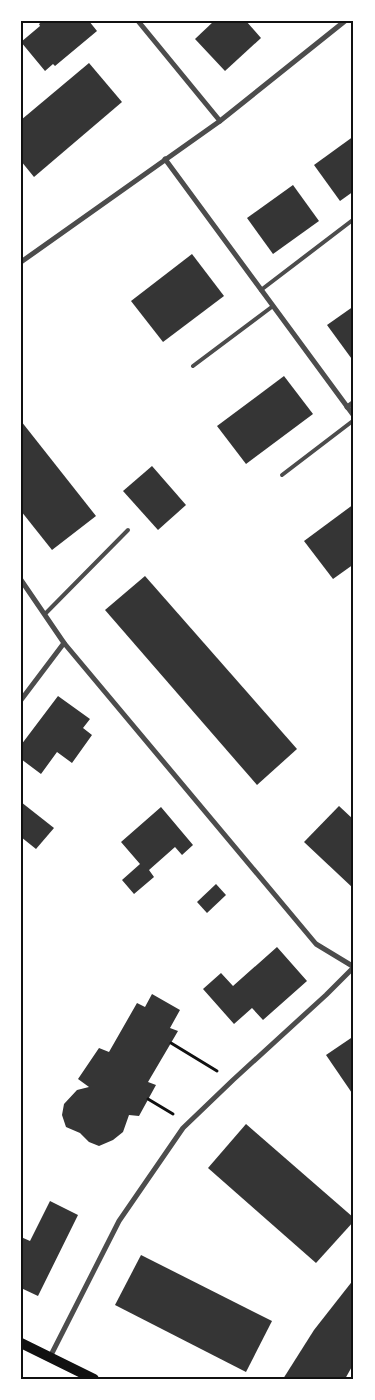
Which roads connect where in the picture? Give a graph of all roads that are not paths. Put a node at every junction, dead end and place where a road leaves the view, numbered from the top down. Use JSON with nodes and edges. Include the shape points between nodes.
{"nodes":[{"id":1,"x":138,"y":21,"type":"edge"},
{"id":2,"x":345,"y":21,"type":"edge"},
{"id":3,"x":220,"y":121,"type":"junction"},
{"id":4,"x":165,"y":159,"type":"junction"},
{"id":5,"x":354,"y":219,"type":"edge"},
{"id":6,"x":21,"y":262,"type":"edge"},
{"id":7,"x":261,"y":290,"type":"junction"},
{"id":8,"x":273,"y":306,"type":"junction"},
{"id":9,"x":193,"y":366,"type":"dead end"},
{"id":10,"x":354,"y":402,"type":"edge"},
{"id":11,"x":347,"y":407,"type":"junction"},
{"id":12,"x":354,"y":416,"type":"edge"},
{"id":13,"x":354,"y":420,"type":"edge"},
{"id":14,"x":282,"y":476,"type":"dead end"},
{"id":15,"x":128,"y":530,"type":"dead end"},
{"id":16,"x":21,"y":580,"type":"edge"},
{"id":17,"x":44,"y":614,"type":"junction"},
{"id":18,"x":64,"y":643,"type":"junction"},
{"id":19,"x":21,"y":700,"type":"edge"},
{"id":20,"x":354,"y":967,"type":"edge"},
{"id":21,"x":21,"y":1344,"type":"edge"},
{"id":22,"x":50,"y":1358,"type":"junction"},
{"id":23,"x":94,"y":1379,"type":"edge"}],
"edges":[{"from":1,"to":3,"type":"street"},
{"from":2,"to":3,"type":"street"},
{"from":3,"to":4,"type":"street"},
{"from":4,"to":6,"type":"street"},
{"from":4,"to":7,"type":"street"},
{"from":5,"to":7,"type":"lane"},
{"from":7,"to":8,"type":"street"},
{"from":8,"to":9,"type":"lane"},
{"from":8,"to":11,"type":"street"},
{"from":10,"to":11,"type":"street"},
{"from":11,"to":12,"type":"street"},
{"from":13,"to":14,"type":"lane"},
{"from":15,"to":17,"type":"lane"},
{"from":16,"to":17,"type":"street"},
{"from":17,"to":18,"type":"street"},
{"from":18,"to":19,"type":"street"},
{"from":18,"to":20,"type":"street","via":[[316,944]]},
{"from":20,"to":22,"type":"street","via":[[183,1128],[119,1221]]},
{"from":21,"to":22,"type":"main road"},
{"from":22,"to":23,"type":"main road"}]}
